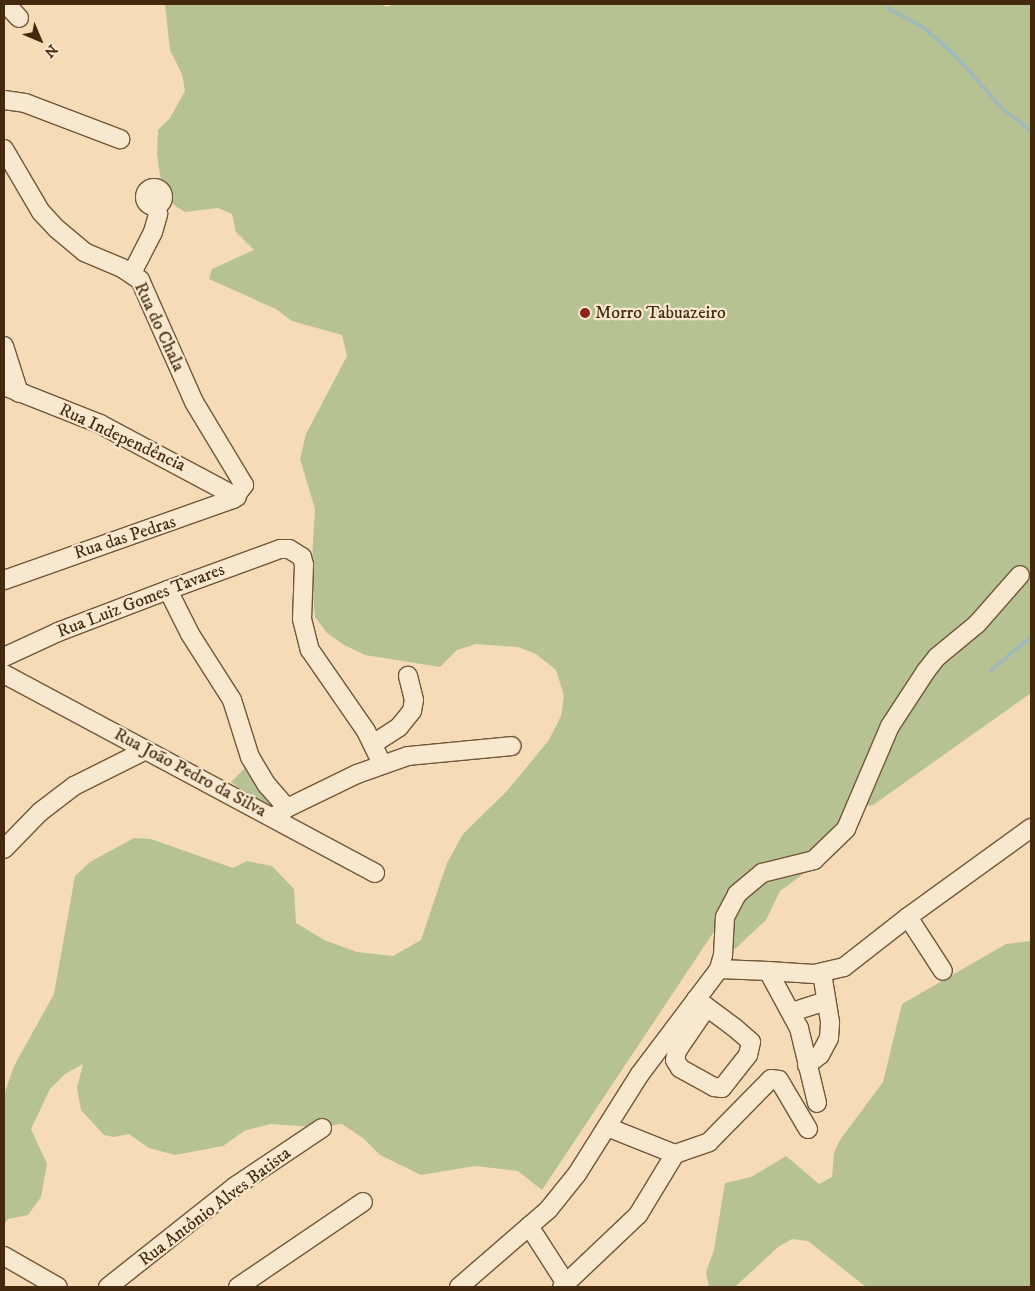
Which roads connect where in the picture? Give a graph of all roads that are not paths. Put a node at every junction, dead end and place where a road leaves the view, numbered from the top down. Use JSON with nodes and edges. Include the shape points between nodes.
{"nodes":[{"id":1,"x":6,"y":4,"type":"edge"},
{"id":2,"x":19,"y":18,"type":"dead end"},
{"id":3,"x":4,"y":100,"type":"edge"},
{"id":4,"x":120,"y":139,"type":"dead end"},
{"id":5,"x":4,"y":149,"type":"edge"},
{"id":6,"x":155,"y":206,"type":"dead end"},
{"id":7,"x":132,"y":273,"type":"junction"},
{"id":8,"x":4,"y":346,"type":"edge"},
{"id":9,"x":11,"y":390,"type":"edge"},
{"id":10,"x":240,"y":493,"type":"junction"},
{"id":11,"x":1020,"y":575,"type":"dead end"},
{"id":12,"x":4,"y":580,"type":"edge"},
{"id":13,"x":168,"y":590,"type":"junction"},
{"id":14,"x":4,"y":657,"type":"edge"},
{"id":15,"x":4,"y":674,"type":"edge"},
{"id":16,"x":408,"y":676,"type":"dead end"},
{"id":17,"x":370,"y":737,"type":"junction"},
{"id":18,"x":512,"y":746,"type":"dead end"},
{"id":19,"x":146,"y":750,"type":"junction"},
{"id":20,"x":382,"y":764,"type":"junction"},
{"id":21,"x":280,"y":812,"type":"junction"},
{"id":22,"x":1031,"y":828,"type":"edge"},
{"id":23,"x":5,"y":846,"type":"edge"},
{"id":24,"x":375,"y":872,"type":"dead end"},
{"id":25,"x":908,"y":917,"type":"junction"},
{"id":26,"x":721,"y":962,"type":"junction"},
{"id":27,"x":768,"y":971,"type":"junction"},
{"id":28,"x":943,"y":971,"type":"dead end"},
{"id":29,"x":822,"y":973,"type":"junction"},
{"id":30,"x":826,"y":1001,"type":"junction"},
{"id":31,"x":701,"y":1003,"type":"junction"},
{"id":32,"x":792,"y":1012,"type":"junction"},
{"id":33,"x":807,"y":1065,"type":"junction"},
{"id":34,"x":817,"y":1103,"type":"dead end"},
{"id":35,"x":608,"y":1127,"type":"junction"},
{"id":36,"x":322,"y":1128,"type":"dead end"},
{"id":37,"x":808,"y":1129,"type":"dead end"},
{"id":38,"x":675,"y":1154,"type":"junction"},
{"id":39,"x":363,"y":1202,"type":"dead end"},
{"id":40,"x":529,"y":1226,"type":"junction"},
{"id":41,"x":4,"y":1256,"type":"edge"},
{"id":42,"x":564,"y":1285,"type":"edge"},
{"id":43,"x":55,"y":1287,"type":"edge"},
{"id":44,"x":108,"y":1287,"type":"edge"},
{"id":45,"x":238,"y":1287,"type":"edge"},
{"id":46,"x":459,"y":1287,"type":"edge"}],
"edges":[{"from":1,"to":2,"type":"street"},
{"from":3,"to":4,"type":"street","via":[[25,103]]},
{"from":5,"to":7,"type":"street","name":"Rua do Chala","via":[[41,212],[57,229],[84,252]]},
{"from":6,"to":7,"type":"street","via":[[158,214],[153,232]]},
{"from":7,"to":10,"type":"street","name":"Rua do Chala","via":[[144,286],[194,402],[243,480]]},
{"from":8,"to":9,"type":"street"},
{"from":9,"to":10,"type":"street","name":"Rua Independência","via":[[100,424]]},
{"from":10,"to":12,"type":"street","name":"Rua das Pedras","via":[[182,519]]},
{"from":11,"to":26,"type":"street","via":[[977,624],[937,657],[926,671],[890,726],[846,829],[814,860],[762,873],[737,894],[725,917]]},
{"from":13,"to":14,"type":"street","name":"Rua Luiz Gomes Tavares","via":[[58,632]]},
{"from":13,"to":17,"type":"street","name":"Rua Luiz Gomes Tavares","via":[[280,549],[296,552],[302,557],[302,619],[310,650]]},
{"from":13,"to":21,"type":"street","via":[[190,634],[232,700],[250,757]]},
{"from":15,"to":19,"type":"street","name":"Rua João Pedro da Silva"},
{"from":16,"to":17,"type":"street","via":[[414,700],[412,711],[399,727]]},
{"from":17,"to":20,"type":"street"},
{"from":18,"to":20,"type":"street","via":[[434,752]]},
{"from":19,"to":21,"type":"street","name":"Rua João Pedro da Silva"},
{"from":19,"to":23,"type":"street","via":[[74,786]]},
{"from":20,"to":21,"type":"street"},
{"from":21,"to":24,"type":"street","name":"Rua João Pedro da Silva"},
{"from":22,"to":25,"type":"street"},
{"from":25,"to":28,"type":"street"},
{"from":25,"to":29,"type":"street","via":[[853,962]]},
{"from":26,"to":27,"type":"street"},
{"from":26,"to":31,"type":"street"},
{"from":27,"to":29,"type":"street"},
{"from":27,"to":32,"type":"street"},
{"from":29,"to":30,"type":"street"},
{"from":30,"to":32,"type":"street"},
{"from":30,"to":33,"type":"street","via":[[829,1038],[820,1055]]},
{"from":31,"to":31,"type":"street","via":[[751,1042],[748,1054],[722,1088],[714,1088],[680,1068],[675,1060]]},
{"from":31,"to":35,"type":"street","via":[[640,1074]]},
{"from":32,"to":33,"type":"street"},
{"from":33,"to":34,"type":"street"},
{"from":35,"to":38,"type":"street"},
{"from":35,"to":40,"type":"street","via":[[558,1199]]},
{"from":36,"to":44,"type":"street","name":"Rua Antônio Alves Batista","via":[[234,1187]]},
{"from":37,"to":38,"type":"street","via":[[779,1080],[774,1078],[757,1091],[709,1142]]},
{"from":38,"to":42,"type":"street","via":[[638,1215]]},
{"from":39,"to":45,"type":"street"},
{"from":40,"to":42,"type":"street"},
{"from":40,"to":46,"type":"street"},
{"from":41,"to":43,"type":"street"}]}
